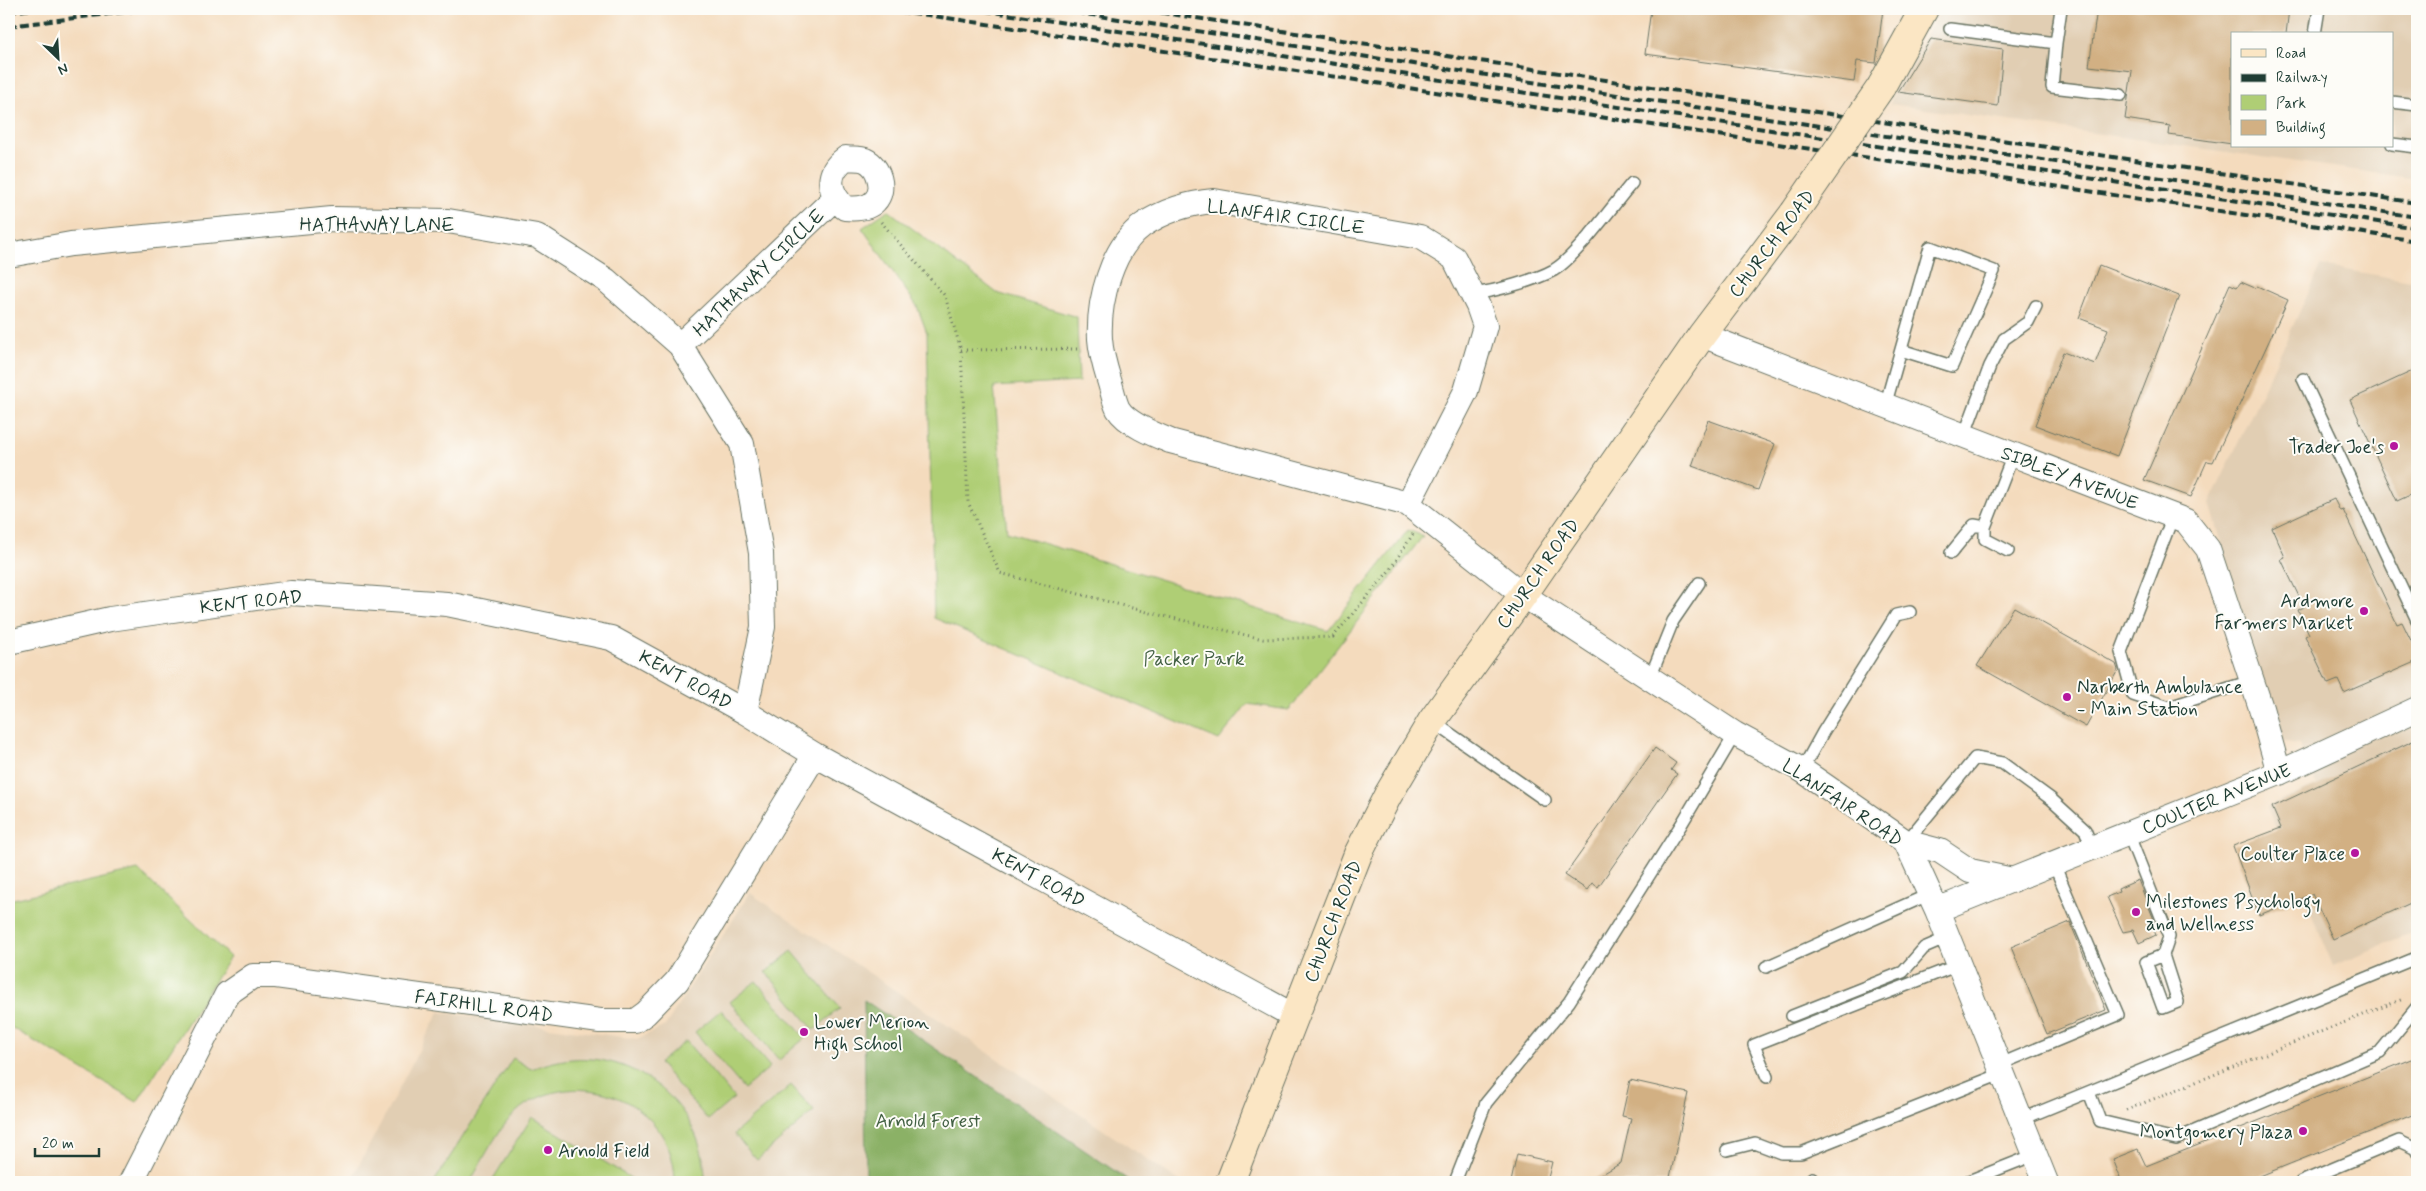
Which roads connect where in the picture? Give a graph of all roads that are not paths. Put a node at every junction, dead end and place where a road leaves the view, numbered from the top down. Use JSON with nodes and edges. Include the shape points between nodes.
{"nodes":[{"id":1,"x":1924,"y":9,"type":"edge"},
{"id":2,"x":2061,"y":9,"type":"edge"},
{"id":3,"x":2319,"y":9,"type":"edge"},
{"id":4,"x":1950,"y":28,"type":"dead end"},
{"id":5,"x":2315,"y":32,"type":"edge"},
{"id":6,"x":2056,"y":43,"type":"junction"},
{"id":7,"x":2121,"y":95,"type":"dead end"},
{"id":8,"x":2394,"y":102,"type":"edge"},
{"id":9,"x":2417,"y":105,"type":"edge"},
{"id":10,"x":2394,"y":144,"type":"edge"},
{"id":11,"x":2417,"y":148,"type":"edge"},
{"id":12,"x":1632,"y":183,"type":"dead end"},
{"id":13,"x":835,"y":198,"type":"junction"},
{"id":14,"x":9,"y":255,"type":"edge"},
{"id":15,"x":1473,"y":294,"type":"junction"},
{"id":16,"x":2036,"y":306,"type":"dead end"},
{"id":17,"x":1702,"y":335,"type":"junction"},
{"id":18,"x":680,"y":346,"type":"junction"},
{"id":19,"x":1901,"y":350,"type":"junction"},
{"id":20,"x":2303,"y":379,"type":"dead end"},
{"id":21,"x":1886,"y":406,"type":"junction"},
{"id":22,"x":1964,"y":436,"type":"junction"},
{"id":23,"x":2013,"y":454,"type":"junction"},
{"id":24,"x":1416,"y":510,"type":"junction"},
{"id":25,"x":2173,"y":516,"type":"junction"},
{"id":26,"x":1985,"y":527,"type":"junction"},
{"id":27,"x":2008,"y":551,"type":"dead end"},
{"id":28,"x":1951,"y":553,"type":"dead end"},
{"id":29,"x":1699,"y":583,"type":"dead end"},
{"id":30,"x":1523,"y":594,"type":"junction"},
{"id":31,"x":1910,"y":612,"type":"dead end"},
{"id":32,"x":2417,"y":620,"type":"edge"},
{"id":33,"x":9,"y":642,"type":"edge"},
{"id":34,"x":1650,"y":678,"type":"junction"},
{"id":35,"x":2252,"y":681,"type":"junction"},
{"id":36,"x":2417,"y":709,"type":"edge"},
{"id":37,"x":745,"y":712,"type":"junction"},
{"id":38,"x":1432,"y":721,"type":"junction"},
{"id":39,"x":1735,"y":734,"type":"junction"},
{"id":40,"x":815,"y":755,"type":"junction"},
{"id":41,"x":1802,"y":770,"type":"junction"},
{"id":42,"x":2279,"y":773,"type":"junction"},
{"id":43,"x":1545,"y":800,"type":"dead end"},
{"id":44,"x":2128,"y":833,"type":"junction"},
{"id":45,"x":1906,"y":842,"type":"junction"},
{"id":46,"x":2092,"y":847,"type":"junction"},
{"id":47,"x":2053,"y":862,"type":"junction"},
{"id":48,"x":2013,"y":880,"type":"junction"},
{"id":49,"x":1933,"y":902,"type":"junction"},
{"id":50,"x":1947,"y":938,"type":"junction"},
{"id":51,"x":2162,"y":955,"type":"dead end"},
{"id":52,"x":2417,"y":960,"type":"edge"},
{"id":53,"x":1958,"y":965,"type":"junction"},
{"id":54,"x":1766,"y":967,"type":"dead end"},
{"id":55,"x":2417,"y":1007,"type":"edge"},
{"id":56,"x":1294,"y":1016,"type":"junction"},
{"id":57,"x":1792,"y":1016,"type":"dead end"},
{"id":58,"x":2000,"y":1070,"type":"junction"},
{"id":59,"x":1766,"y":1076,"type":"dead end"},
{"id":60,"x":2089,"y":1092,"type":"junction"},
{"id":61,"x":2020,"y":1120,"type":"junction"},
{"id":62,"x":1727,"y":1150,"type":"dead end"},
{"id":63,"x":2417,"y":1150,"type":"edge"},
{"id":64,"x":2034,"y":1155,"type":"junction"},
{"id":65,"x":2041,"y":1181,"type":"edge"},
{"id":66,"x":131,"y":1182,"type":"edge"},
{"id":67,"x":1230,"y":1182,"type":"edge"},
{"id":68,"x":1455,"y":1182,"type":"edge"},
{"id":69,"x":1966,"y":1182,"type":"edge"},
{"id":70,"x":2301,"y":1182,"type":"edge"}],
"edges":[{"from":1,"to":17,"type":"street","name":"CHURCH ROAD","bridge":true,"via":[[1881,87],[1794,214]]},
{"from":2,"to":6,"type":"lane"},
{"from":3,"to":5,"type":"lane"},
{"from":4,"to":6,"type":"lane"},
{"from":6,"to":7,"type":"lane","via":[[2052,87]]},
{"from":8,"to":9,"type":"lane"},
{"from":10,"to":11,"type":"lane"},
{"from":12,"to":15,"type":"lane","via":[[1554,270],[1498,291]]},
{"from":13,"to":13,"type":"street","name":"HATHAWAY CIRCLE","via":[[832,176],[838,164],[846,158],[864,159],[871,163],[881,184],[879,196],[869,206],[845,208]]},
{"from":13,"to":18,"type":"street","name":"HATHAWAY CIRCLE"},
{"from":14,"to":18,"type":"street","name":"HATHAWAY LANE","via":[[72,244],[332,219],[448,221],[537,236],[606,280]]},
{"from":15,"to":24,"type":"street","name":"LLANFAIR CIRCLE","via":[[1485,326],[1466,391]]},
{"from":15,"to":24,"type":"street","name":"LLANFAIR CIRCLE","via":[[1454,258],[1420,236],[1214,201],[1195,202],[1158,216],[1142,226],[1115,262],[1102,306],[1102,349],[1119,410],[1143,430],[1170,441]]},
{"from":16,"to":22,"type":"lane","via":[[2028,322],[2004,339],[1990,366]]},
{"from":17,"to":21,"type":"street","name":"SIBLEY AVENUE"},
{"from":17,"to":30,"type":"street","name":"CHURCH ROAD"},
{"from":18,"to":37,"type":"street","name":"HATHAWAY LANE","via":[[742,444],[761,553],[763,628]]},
{"from":19,"to":19,"type":"lane","via":[[1930,247],[1994,271],[1952,366]]},
{"from":19,"to":21,"type":"lane"},
{"from":20,"to":32,"type":"lane"},
{"from":21,"to":22,"type":"street","name":"SIBLEY AVENUE"},
{"from":22,"to":23,"type":"street","name":"SIBLEY AVENUE"},
{"from":23,"to":25,"type":"street","name":"SIBLEY AVENUE"},
{"from":23,"to":26,"type":"lane"},
{"from":24,"to":30,"type":"street","name":"LLANFAIR CIRCLE"},
{"from":25,"to":35,"type":"street","name":"SIBLEY AVENUE","via":[[2186,521],[2208,549]]},
{"from":25,"to":35,"type":"lane","via":[[2121,652],[2132,695],[2169,706]]},
{"from":26,"to":27,"type":"lane","via":[[1985,539]]},
{"from":26,"to":28,"type":"lane","via":[[1974,525]]},
{"from":29,"to":34,"type":"lane","via":[[1673,621]]},
{"from":30,"to":34,"type":"street","name":"LLANFAIR ROAD"},
{"from":30,"to":38,"type":"street","name":"CHURCH ROAD"},
{"from":31,"to":41,"type":"lane","via":[[1896,615]]},
{"from":33,"to":37,"type":"street","name":"KENT ROAD","via":[[110,619],[291,593],[447,604],[611,638]]},
{"from":34,"to":39,"type":"street","name":"LLANFAIR ROAD"},
{"from":35,"to":42,"type":"street","name":"SIBLEY AVENUE"},
{"from":36,"to":42,"type":"street","name":"COULTER AVENUE"},
{"from":37,"to":40,"type":"street","name":"KENT ROAD"},
{"from":38,"to":43,"type":"lane"},
{"from":38,"to":56,"type":"street","name":"CHURCH ROAD","via":[[1358,854]]},
{"from":39,"to":41,"type":"street","name":"LLANFAIR ROAD"},
{"from":39,"to":68,"type":"lane","via":[[1569,1002],[1486,1103]]},
{"from":40,"to":56,"type":"street","name":"KENT ROAD"},
{"from":40,"to":66,"type":"street","name":"FAIRHILL ROAD","via":[[677,981],[646,1014],[635,1020],[600,1021],[276,976],[253,976],[227,994]]},
{"from":41,"to":45,"type":"street","name":"LLANFAIR ROAD"},
{"from":42,"to":44,"type":"street","name":"COULTER AVENUE"},
{"from":44,"to":46,"type":"street","name":"COULTER AVENUE"},
{"from":44,"to":51,"type":"lane","via":[[2169,936]]},
{"from":45,"to":46,"type":"lane","via":[[1975,758],[2002,764],[2051,799],[2085,830]]},
{"from":45,"to":48,"type":"street","via":[[1940,851],[1970,871]]},
{"from":45,"to":49,"type":"street","name":"LLANFAIR ROAD"},
{"from":46,"to":47,"type":"street","name":"COULTER AVENUE"},
{"from":47,"to":48,"type":"street","name":"COULTER AVENUE"},
{"from":47,"to":58,"type":"lane","via":[[2118,1015]]},
{"from":48,"to":49,"type":"street","name":"COULTER AVENUE"},
{"from":49,"to":50,"type":"street","name":"LLANFAIR ROAD"},
{"from":49,"to":54,"type":"lane"},
{"from":50,"to":53,"type":"street","name":"LLANFAIR ROAD"},
{"from":50,"to":57,"type":"lane","via":[[1924,948],[1903,972]]},
{"from":52,"to":60,"type":"lane"},
{"from":53,"to":58,"type":"street","name":"LLANFAIR ROAD"},
{"from":53,"to":59,"type":"lane","via":[[1754,1045]]},
{"from":55,"to":60,"type":"lane","via":[[2380,1052],[2176,1139],[2100,1121]]},
{"from":56,"to":67,"type":"street","name":"CHURCH ROAD"},
{"from":58,"to":61,"type":"street","name":"LLANFAIR ROAD"},
{"from":58,"to":62,"type":"lane","via":[[1801,1153],[1781,1153],[1755,1142]]},
{"from":60,"to":61,"type":"lane"},
{"from":61,"to":64,"type":"street","name":"LLANFAIR ROAD"},
{"from":63,"to":70,"type":"lane","via":[[2399,1141]]},
{"from":64,"to":65,"type":"street","name":"LLANFAIR ROAD"},
{"from":64,"to":69,"type":"lane"}]}
